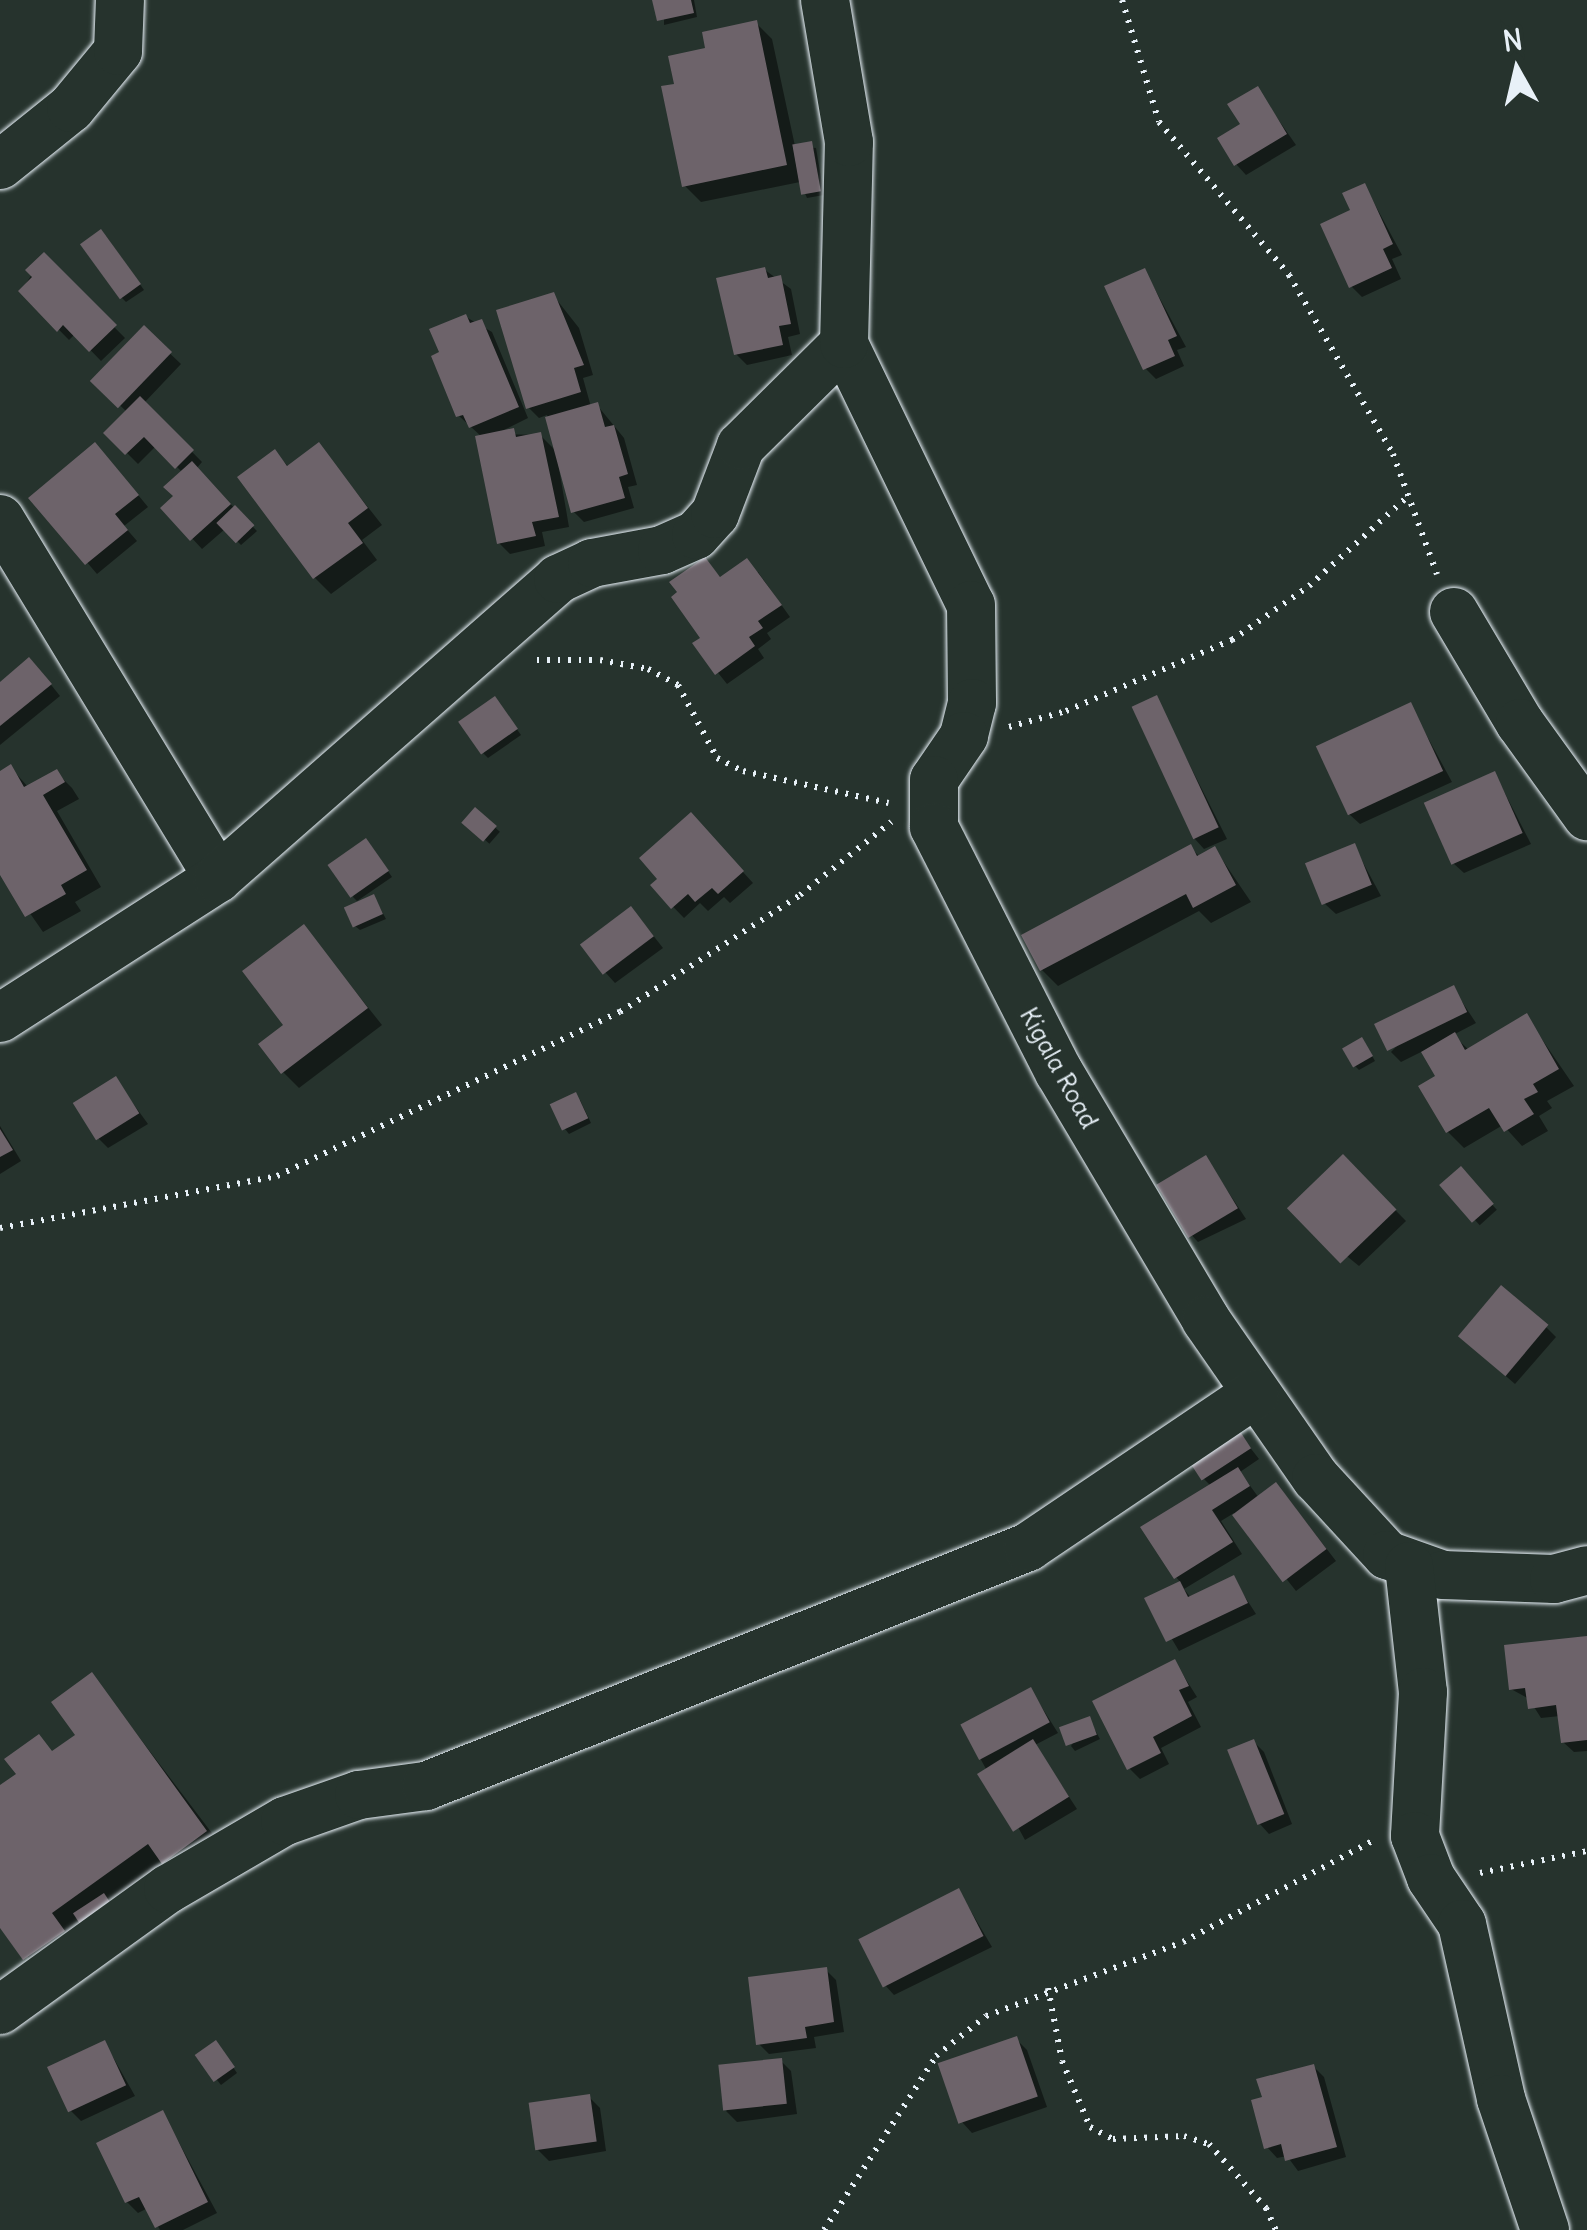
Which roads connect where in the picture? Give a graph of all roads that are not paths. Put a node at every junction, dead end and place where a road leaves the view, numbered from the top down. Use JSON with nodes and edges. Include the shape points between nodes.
{"nodes":[{"id":1,"x":120,"y":0,"type":"edge"},
{"id":2,"x":825,"y":0,"type":"edge"},
{"id":3,"x":0,"y":165,"type":"edge"},
{"id":4,"x":844,"y":344,"type":"junction"},
{"id":5,"x":0,"y":519,"type":"edge"},
{"id":6,"x":1454,"y":612,"type":"road end"},
{"id":7,"x":1587,"y":816,"type":"edge"},
{"id":8,"x":218,"y":878,"type":"junction"},
{"id":9,"x":0,"y":1018,"type":"edge"},
{"id":10,"x":1255,"y":1394,"type":"junction"},
{"id":11,"x":1409,"y":1566,"type":"junction"},
{"id":12,"x":1587,"y":1570,"type":"edge"},
{"id":13,"x":0,"y":2010,"type":"edge"},
{"id":14,"x":1545,"y":2230,"type":"edge"}],
"edges":[{"from":1,"to":3,"type":"street","via":[[118,51],[71,108]]},
{"from":2,"to":4,"type":"street","via":[[835,28],[849,142]]},
{"from":4,"to":8,"type":"street","via":[[741,446],[715,514],[696,535],[662,550],[592,562],[558,580]]},
{"from":4,"to":10,"type":"street","name":"Kigala Road","via":[[971,605],[972,703],[964,736],[934,780],[941,845],[1059,1072]]},
{"from":5,"to":8,"type":"street"},
{"from":6,"to":7,"type":"street","via":[[1520,723]]},
{"from":8,"to":9,"type":"street"},
{"from":10,"to":11,"type":"street","name":"Kigala Road","via":[[1364,1534]]},
{"from":10,"to":13,"type":"street","via":[[1028,1547],[426,1786],[359,1795],[285,1821],[168,1889]]},
{"from":11,"to":12,"type":"street","name":"Kigala Road","via":[[1443,1575],[1554,1579]]},
{"from":11,"to":14,"type":"street","via":[[1423,1692],[1414,1836],[1462,1924],[1501,2099]]}]}
